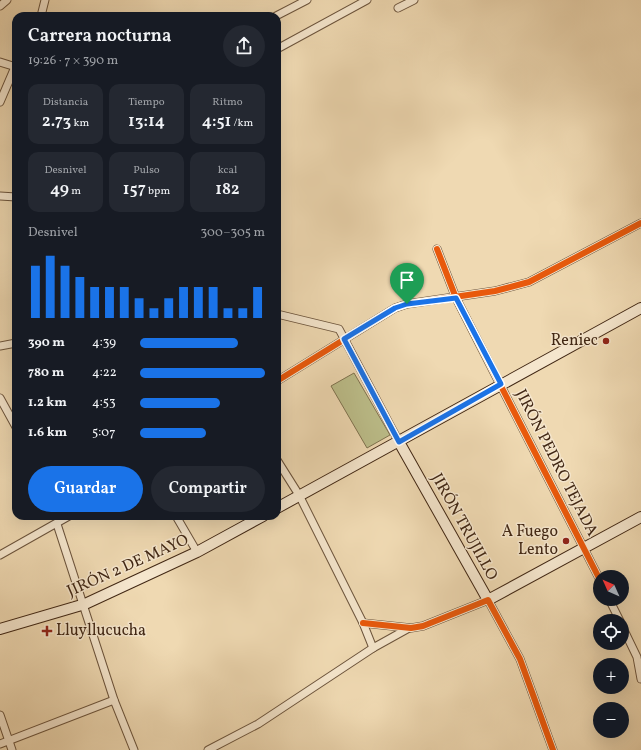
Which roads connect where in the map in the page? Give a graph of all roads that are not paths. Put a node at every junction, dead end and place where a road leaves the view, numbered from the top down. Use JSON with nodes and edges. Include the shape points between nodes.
{"nodes":[{"id":1,"x":7,"y":0,"type":"edge"},
{"id":2,"x":46,"y":0,"type":"edge"},
{"id":3,"x":307,"y":0,"type":"edge"},
{"id":4,"x":367,"y":0,"type":"edge"},
{"id":5,"x":414,"y":0,"type":"edge"},
{"id":6,"x":0,"y":6,"type":"edge"},
{"id":7,"x":398,"y":8,"type":"dead end"},
{"id":8,"x":42,"y":12,"type":"edge"},
{"id":9,"x":281,"y":13,"type":"edge"},
{"id":10,"x":281,"y":46,"type":"edge"},
{"id":11,"x":0,"y":62,"type":"edge"},
{"id":12,"x":12,"y":66,"type":"edge"},
{"id":13,"x":12,"y":74,"type":"edge"},
{"id":14,"x":0,"y":102,"type":"edge"},
{"id":15,"x":0,"y":196,"type":"edge"},
{"id":16,"x":12,"y":197,"type":"edge"},
{"id":17,"x":641,"y":223,"type":"edge"},
{"id":18,"x":438,"y":249,"type":"dead end"},
{"id":19,"x":456,"y":298,"type":"junction"},
{"id":20,"x":641,"y":308,"type":"edge"},
{"id":21,"x":281,"y":315,"type":"edge"},
{"id":22,"x":344,"y":339,"type":"junction"},
{"id":23,"x":12,"y":344,"type":"edge"},
{"id":24,"x":0,"y":346,"type":"edge"},
{"id":25,"x":281,"y":378,"type":"edge"},
{"id":26,"x":501,"y":384,"type":"junction"},
{"id":27,"x":0,"y":398,"type":"edge"},
{"id":28,"x":12,"y":420,"type":"edge"},
{"id":29,"x":399,"y":442,"type":"junction"},
{"id":30,"x":281,"y":466,"type":"edge"},
{"id":31,"x":299,"y":495,"type":"junction"},
{"id":32,"x":281,"y":506,"type":"edge"},
{"id":33,"x":641,"y":517,"type":"edge"},
{"id":34,"x":62,"y":520,"type":"edge"},
{"id":35,"x":178,"y":520,"type":"edge"},
{"id":36,"x":256,"y":520,"type":"edge"},
{"id":37,"x":57,"y":524,"type":"junction"},
{"id":38,"x":584,"y":548,"type":"junction"},
{"id":39,"x":197,"y":552,"type":"junction"},
{"id":40,"x":0,"y":555,"type":"edge"},
{"id":41,"x":595,"y":570,"type":"edge"},
{"id":42,"x":488,"y":600,"type":"junction"},
{"id":43,"x":85,"y":604,"type":"junction"},
{"id":44,"x":363,"y":623,"type":"junction"},
{"id":45,"x":411,"y":628,"type":"junction"},
{"id":46,"x":0,"y":629,"type":"edge"},
{"id":47,"x":629,"y":638,"type":"edge"},
{"id":48,"x":373,"y":648,"type":"junction"},
{"id":49,"x":639,"y":656,"type":"edge"},
{"id":50,"x":641,"y":679,"type":"edge"},
{"id":51,"x":114,"y":700,"type":"junction"},
{"id":52,"x":0,"y":715,"type":"edge"},
{"id":53,"x":9,"y":742,"type":"junction"},
{"id":54,"x":0,"y":744,"type":"edge"},
{"id":55,"x":12,"y":750,"type":"edge"},
{"id":56,"x":134,"y":750,"type":"edge"},
{"id":57,"x":208,"y":750,"type":"edge"},
{"id":58,"x":553,"y":750,"type":"edge"}],
"edges":[{"from":1,"to":6,"type":"street"},
{"from":2,"to":8,"type":"street"},
{"from":3,"to":9,"type":"street"},
{"from":4,"to":10,"type":"street"},
{"from":5,"to":7,"type":"street"},
{"from":11,"to":12,"type":"street"},
{"from":13,"to":14,"type":"street"},
{"from":15,"to":16,"type":"street"},
{"from":17,"to":19,"type":"street","via":[[529,282]]},
{"from":18,"to":19,"type":"street","name":"JIRÓN PEDRO TEJADA"},
{"from":19,"to":22,"type":"street","via":[[407,304],[395,308]]},
{"from":19,"to":26,"type":"street","name":"JIRÓN PEDRO TEJADA"},
{"from":20,"to":26,"type":"main road"},
{"from":21,"to":22,"type":"street","name":"JIRÓN TRUJILLO","via":[[334,326],[342,332]]},
{"from":22,"to":25,"type":"street"},
{"from":22,"to":29,"type":"street","name":"JIRÓN TRUJILLO"},
{"from":23,"to":24,"type":"street"},
{"from":26,"to":29,"type":"main road"},
{"from":26,"to":38,"type":"street","name":"JIRÓN PEDRO TEJADA"},
{"from":27,"to":28,"type":"street"},
{"from":29,"to":31,"type":"main road"},
{"from":29,"to":42,"type":"main road","name":"JIRÓN TRUJILLO"},
{"from":30,"to":31,"type":"street"},
{"from":31,"to":32,"type":"main road"},
{"from":31,"to":44,"type":"street"},
{"from":33,"to":38,"type":"main road"},
{"from":34,"to":37,"type":"street"},
{"from":35,"to":39,"type":"street"},
{"from":36,"to":39,"type":"main road","name":"JIRÓN 2 DE MAYO"},
{"from":37,"to":40,"type":"street"},
{"from":37,"to":43,"type":"street"},
{"from":38,"to":41,"type":"street","name":"JIRÓN PEDRO TEJADA"},
{"from":38,"to":42,"type":"main road"},
{"from":39,"to":43,"type":"main road","name":"JIRÓN 2 DE MAYO"},
{"from":42,"to":45,"type":"street","via":[[444,619]]},
{"from":42,"to":58,"type":"street","name":"JIRÓN TRUJILLO","via":[[520,659]]},
{"from":43,"to":46,"type":"main road","name":"JIRÓN 2 DE MAYO"},
{"from":43,"to":51,"type":"street"},
{"from":44,"to":45,"type":"street"},
{"from":44,"to":48,"type":"street"},
{"from":45,"to":48,"type":"street"},
{"from":47,"to":49,"type":"street"},
{"from":48,"to":57,"type":"street","via":[[258,724]]},
{"from":49,"to":50,"type":"street"},
{"from":51,"to":53,"type":"street"},
{"from":51,"to":56,"type":"street"},
{"from":52,"to":53,"type":"street"},
{"from":53,"to":54,"type":"street"},
{"from":53,"to":55,"type":"street"}]}
